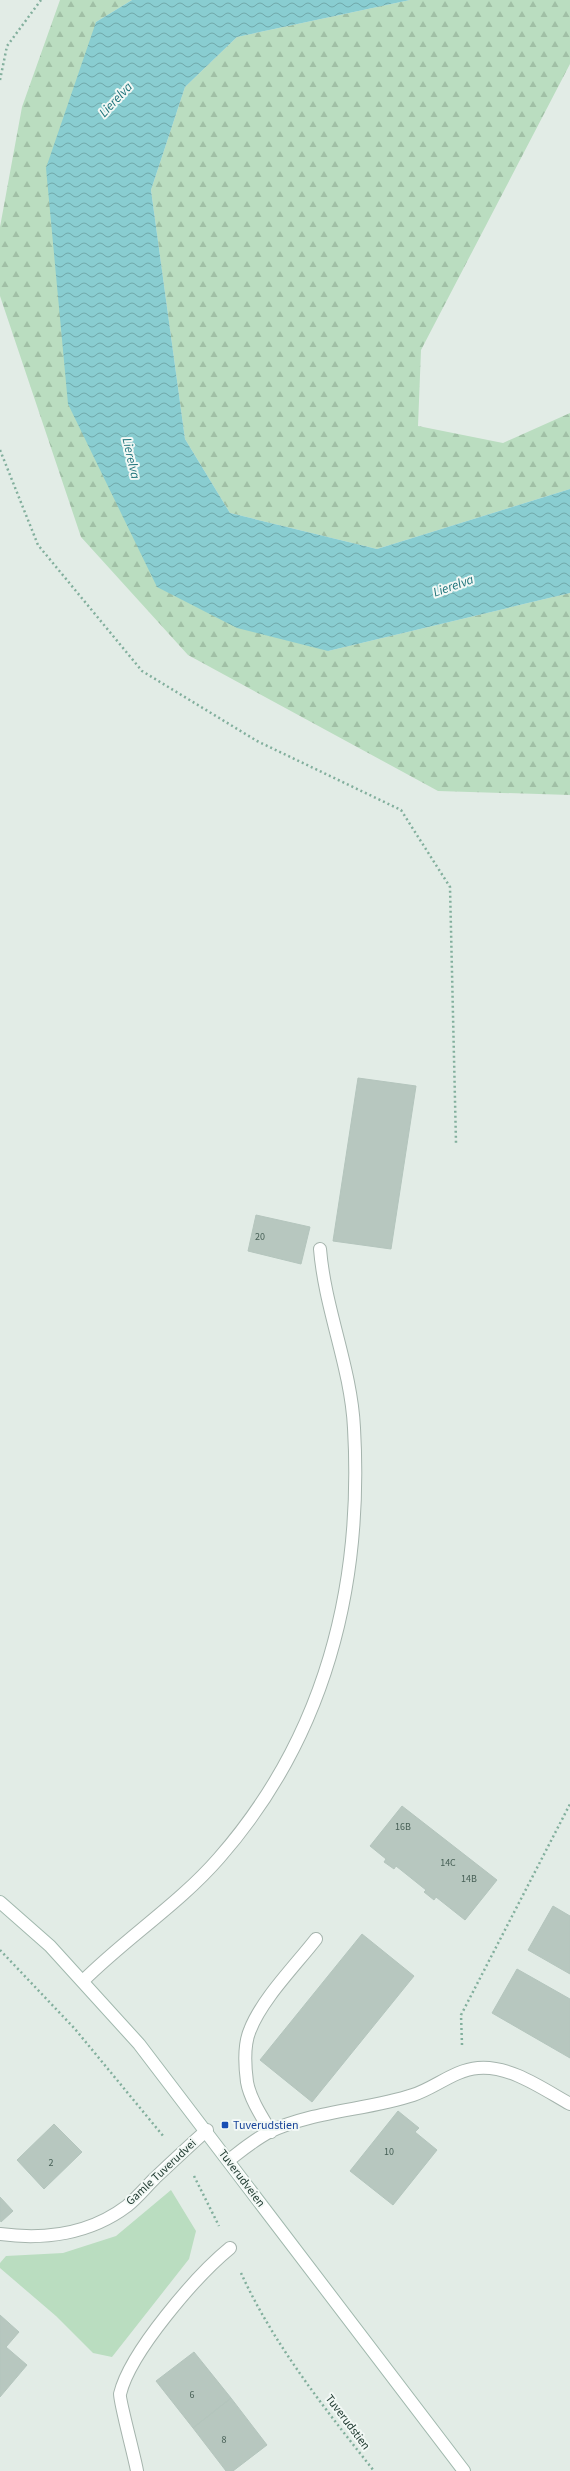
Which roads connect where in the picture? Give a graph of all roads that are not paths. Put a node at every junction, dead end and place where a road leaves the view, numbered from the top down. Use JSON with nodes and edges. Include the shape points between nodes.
{"nodes":[{"id":1,"x":320,"y":1249,"type":"dead end"},
{"id":2,"x":0,"y":1902,"type":"edge"},
{"id":3,"x":316,"y":1939,"type":"dead end"},
{"id":4,"x":84,"y":1981,"type":"junction"},
{"id":5,"x":570,"y":2104,"type":"edge"},
{"id":6,"x":207,"y":2130,"type":"junction"},
{"id":7,"x":271,"y":2132,"type":"junction"},
{"id":8,"x":229,"y":2160,"type":"junction"},
{"id":9,"x":0,"y":2234,"type":"edge"},
{"id":10,"x":230,"y":2248,"type":"road end"},
{"id":11,"x":137,"y":2471,"type":"edge"},
{"id":12,"x":464,"y":2471,"type":"edge"}],
"edges":[{"from":1,"to":4,"type":"street","via":[[322,1280],[331,1320],[346,1366],[354,1427],[354,1496],[349,1557],[341,1612],[329,1663],[309,1718],[280,1774],[249,1820],[218,1859]]},
{"from":2,"to":4,"type":"street","name":"Tuverudveien","via":[[50,1946]]},
{"from":3,"to":7,"type":"street","via":[[265,2004],[249,2032],[246,2049],[247,2082],[253,2100]]},
{"from":4,"to":6,"type":"street","name":"Tuverudveien","via":[[139,2044]]},
{"from":5,"to":7,"type":"street","via":[[532,2083],[498,2069],[478,2068],[462,2072],[414,2095],[286,2125]]},
{"from":6,"to":8,"type":"street","name":"Tuverudveien"},
{"from":6,"to":9,"type":"street","name":"Gamle Tuverudvei","via":[[127,2205],[107,2218],[85,2228],[57,2235],[27,2238]]},
{"from":7,"to":8,"type":"street","via":[[256,2139]]},
{"from":8,"to":12,"type":"street","name":"Tuverudveien"},
{"from":10,"to":11,"type":"street","via":[[199,2276],[154,2334],[133,2365],[120,2395]]}]}
